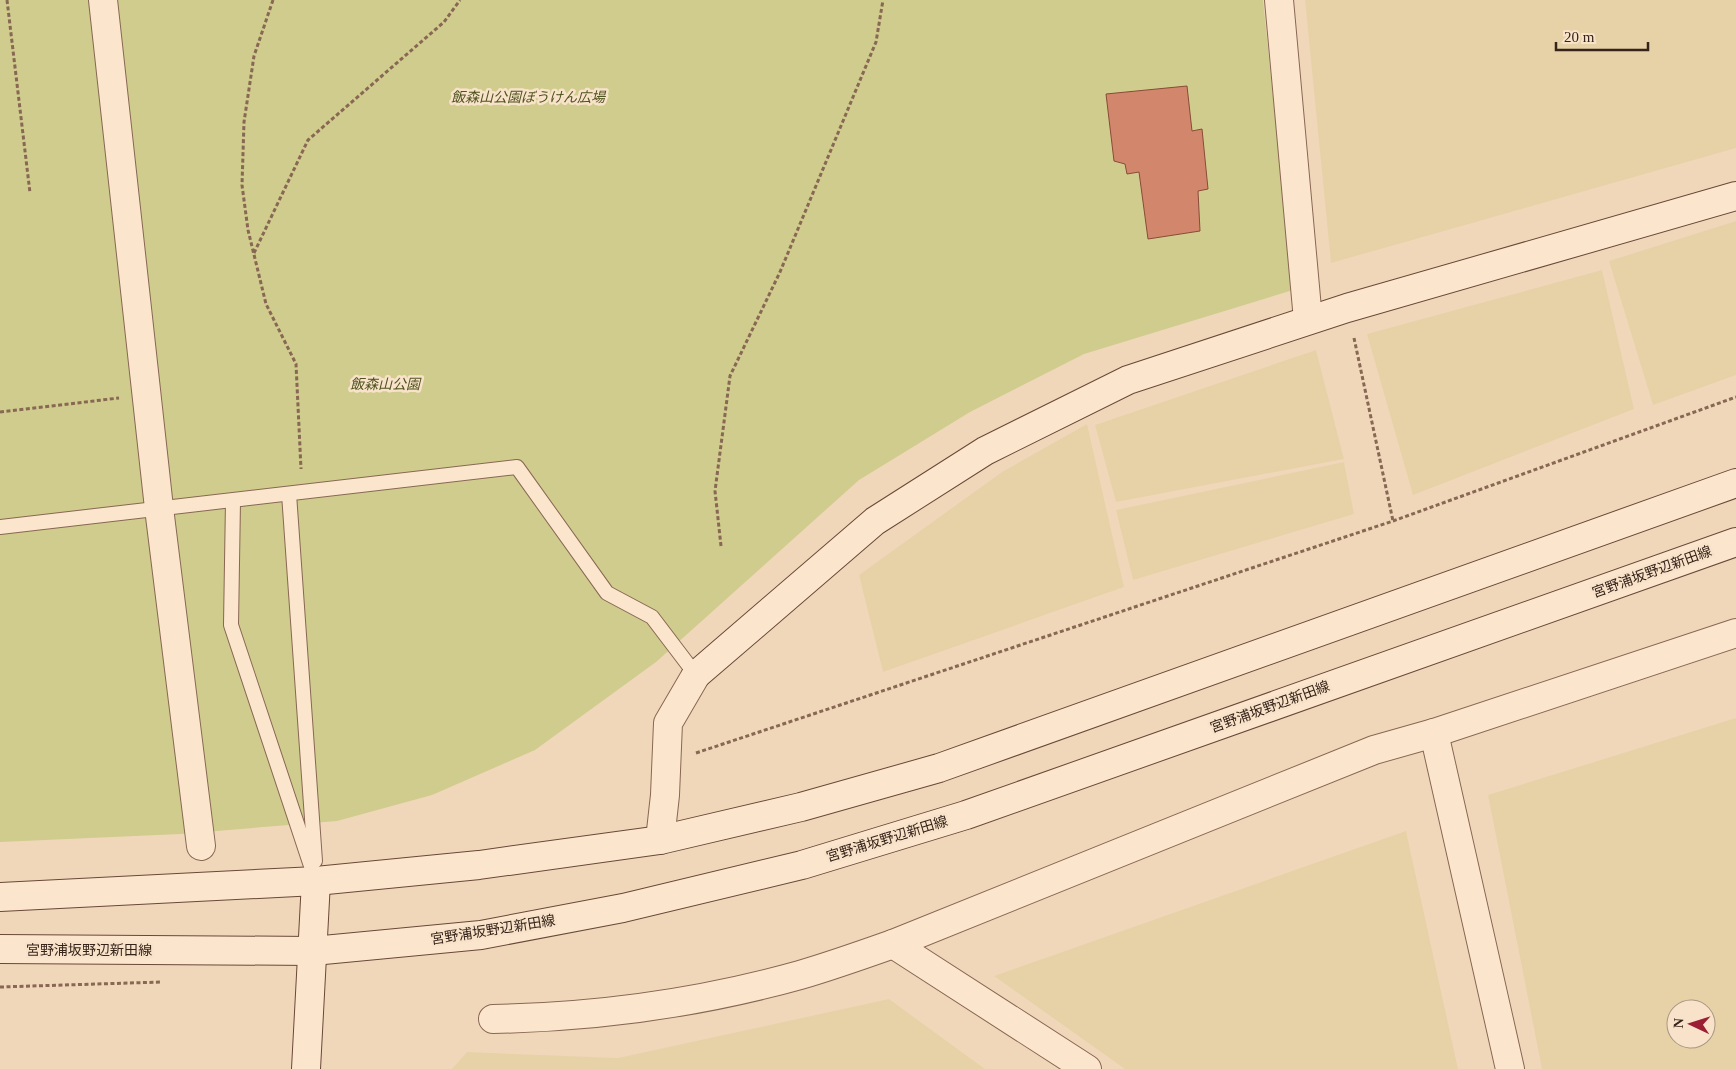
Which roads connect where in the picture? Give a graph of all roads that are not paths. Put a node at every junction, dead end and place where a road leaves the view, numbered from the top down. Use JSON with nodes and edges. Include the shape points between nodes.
{"nodes":[{"id":1,"x":103,"y":0,"type":"edge"},
{"id":2,"x":1279,"y":0,"type":"edge"},
{"id":3,"x":1736,"y":196,"type":"edge"},
{"id":4,"x":1308,"y":320,"type":"junction"},
{"id":5,"x":1736,"y":483,"type":"edge"},
{"id":6,"x":289,"y":494,"type":"junction"},
{"id":7,"x":233,"y":501,"type":"junction"},
{"id":8,"x":159,"y":508,"type":"junction"},
{"id":9,"x":0,"y":528,"type":"edge"},
{"id":10,"x":1736,"y":542,"type":"edge"},
{"id":11,"x":1736,"y":633,"type":"edge"},
{"id":12,"x":696,"y":675,"type":"junction"},
{"id":13,"x":1434,"y":733,"type":"junction"},
{"id":14,"x":660,"y":840,"type":"junction"},
{"id":15,"x":201,"y":846,"type":"dead end"},
{"id":16,"x":316,"y":882,"type":"junction"},
{"id":17,"x":0,"y":897,"type":"edge"},
{"id":18,"x":893,"y":944,"type":"junction"},
{"id":19,"x":0,"y":949,"type":"edge"},
{"id":20,"x":313,"y":951,"type":"junction"},
{"id":21,"x":493,"y":1019,"type":"dead end"},
{"id":22,"x":306,"y":1069,"type":"edge"},
{"id":23,"x":1087,"y":1069,"type":"edge"},
{"id":24,"x":1510,"y":1069,"type":"edge"}],
"edges":[{"from":1,"to":8,"type":"street"},
{"from":2,"to":4,"type":"street"},
{"from":3,"to":4,"type":"street"},
{"from":4,"to":12,"type":"street","via":[[1128,380],[985,451],[875,522]]},
{"from":5,"to":14,"type":"street","via":[[939,768],[800,808]]},
{"from":6,"to":7,"type":"lane"},
{"from":6,"to":12,"type":"lane","via":[[517,467],[607,593],[652,616]]},
{"from":6,"to":16,"type":"lane"},
{"from":7,"to":8,"type":"lane"},
{"from":7,"to":16,"type":"lane","via":[[231,625]]},
{"from":8,"to":9,"type":"lane"},
{"from":8,"to":15,"type":"street"},
{"from":10,"to":20,"type":"street","name":"宮野浦坂野辺新田線","via":[[966,815],[802,865],[623,908],[481,935]]},
{"from":11,"to":13,"type":"street"},
{"from":12,"to":14,"type":"street","via":[[668,723]]},
{"from":13,"to":18,"type":"street","via":[[1374,750]]},
{"from":13,"to":24,"type":"street"},
{"from":14,"to":16,"type":"street","via":[[479,865]]},
{"from":16,"to":17,"type":"street"},
{"from":16,"to":20,"type":"street"},
{"from":18,"to":21,"type":"street","via":[[798,975],[674,1002],[560,1017]]},
{"from":18,"to":23,"type":"street"},
{"from":19,"to":20,"type":"street","name":"宮野浦坂野辺新田線"},
{"from":20,"to":22,"type":"street"}]}
